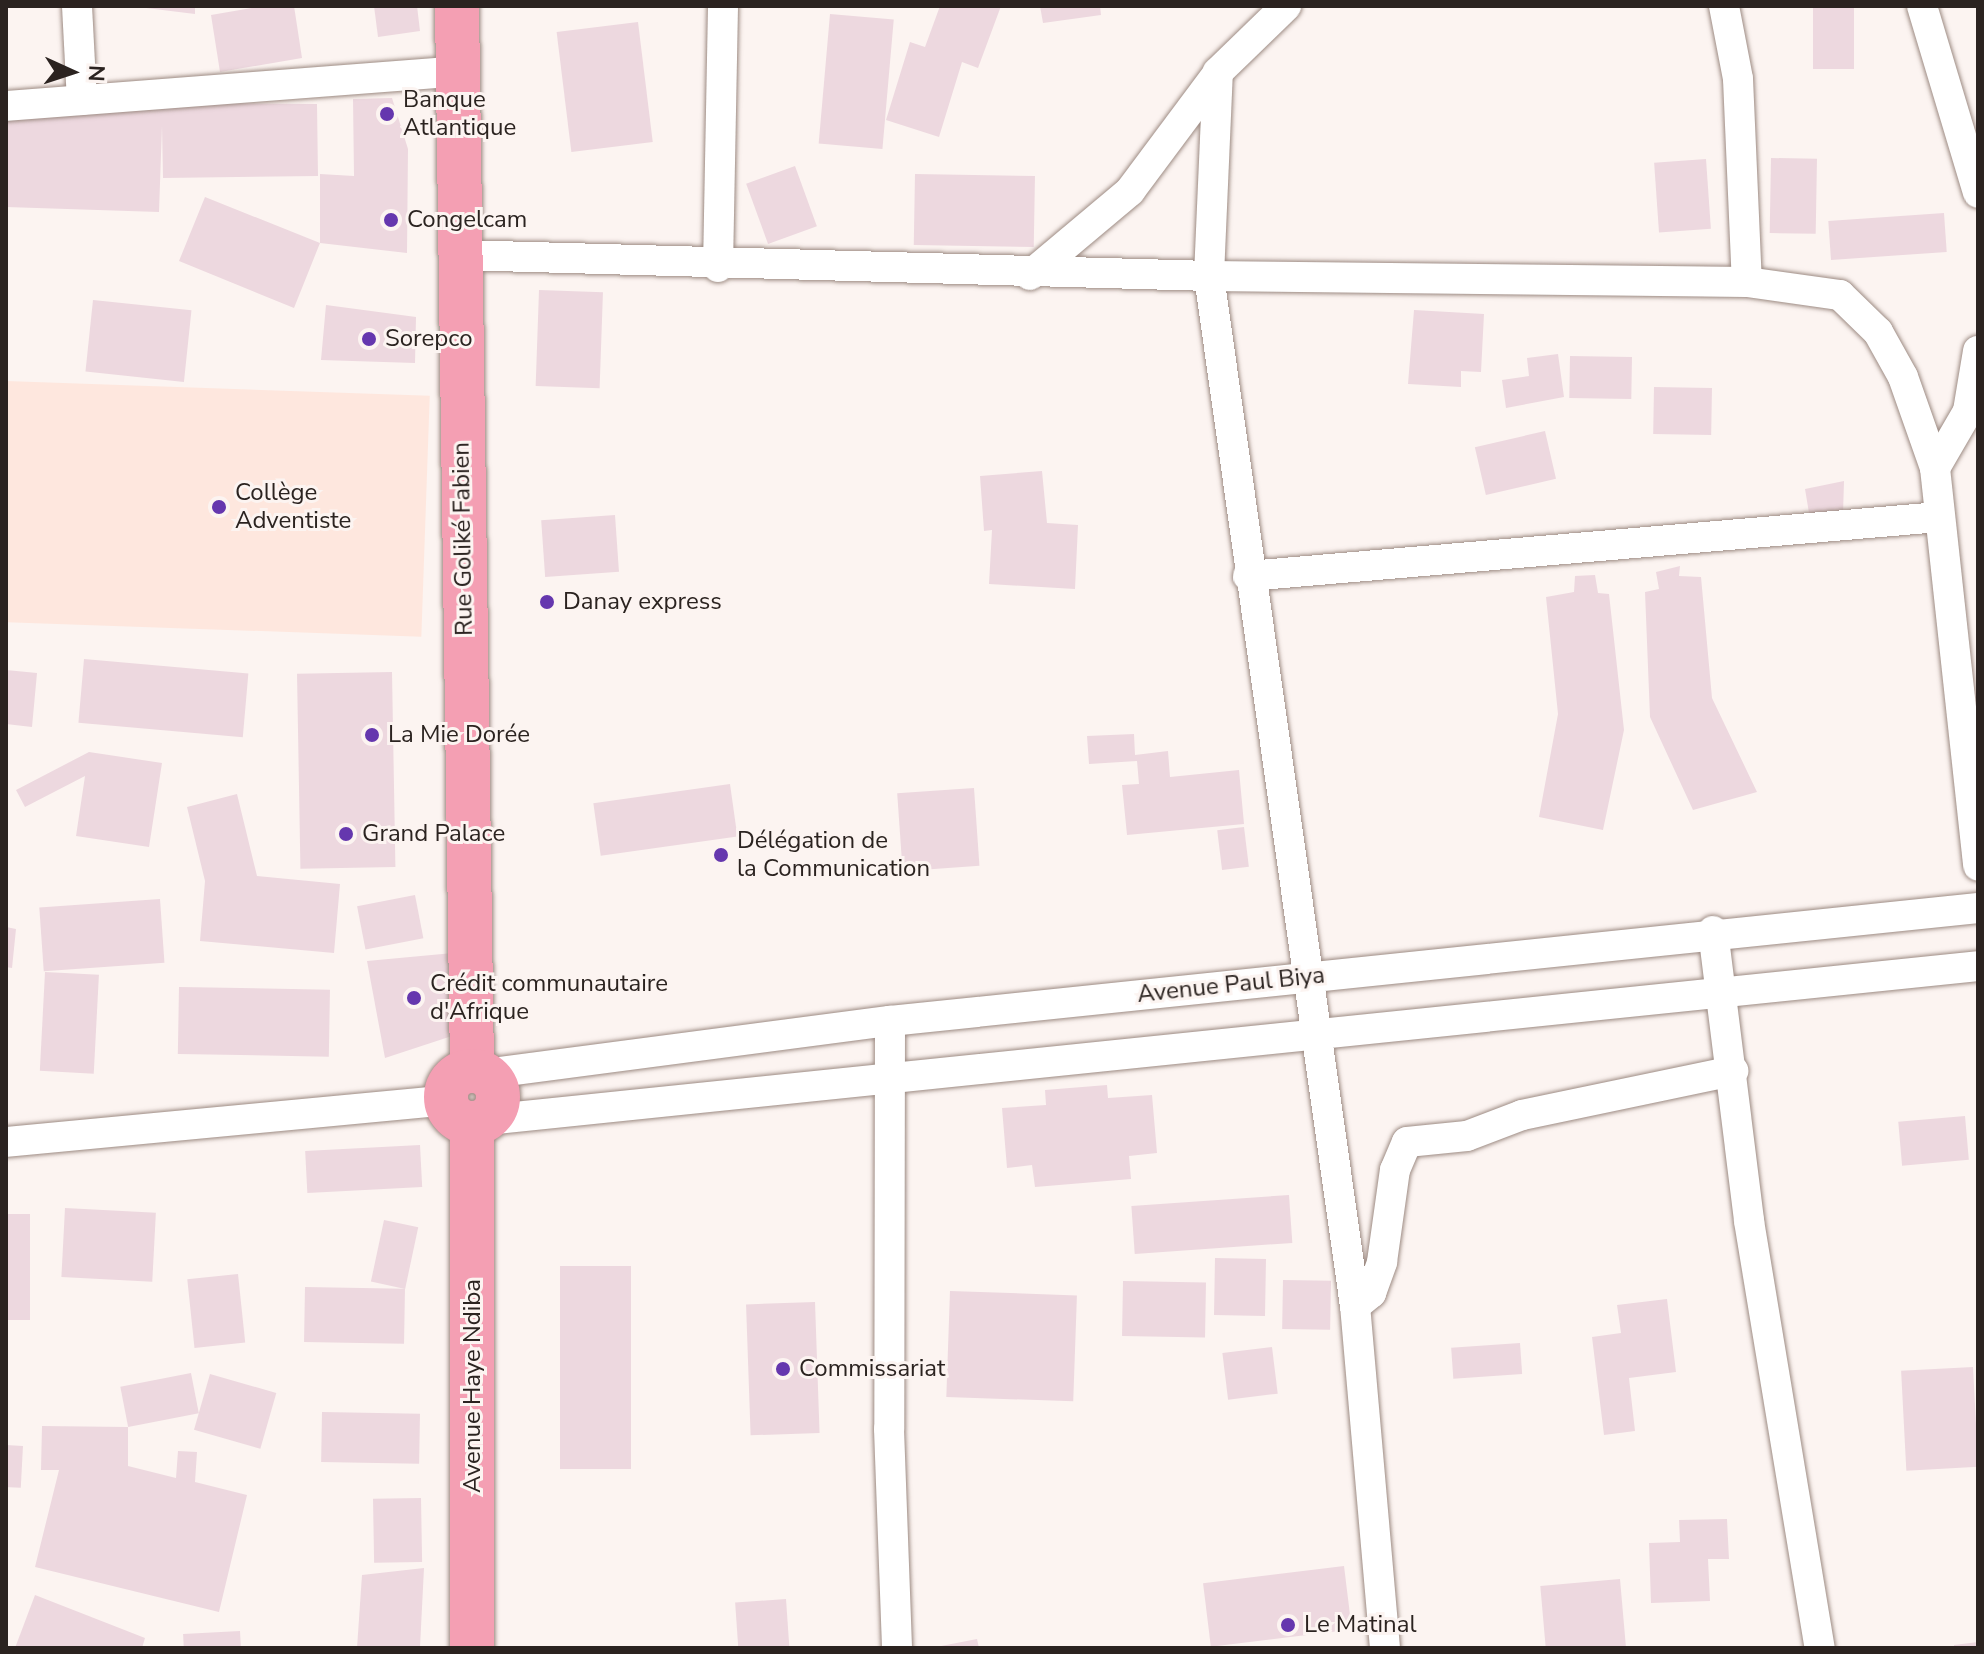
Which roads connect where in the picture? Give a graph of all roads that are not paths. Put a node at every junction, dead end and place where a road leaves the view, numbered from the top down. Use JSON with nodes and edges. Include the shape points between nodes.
{"nodes":[{"id":1,"x":77,"y":6,"type":"edge"},
{"id":2,"x":457,"y":6,"type":"edge"},
{"id":3,"x":723,"y":6,"type":"edge"},
{"id":4,"x":1286,"y":6,"type":"edge"},
{"id":5,"x":1724,"y":6,"type":"edge"},
{"id":6,"x":1922,"y":6,"type":"edge"},
{"id":7,"x":457,"y":71,"type":"junction"},
{"id":8,"x":1218,"y":72,"type":"junction"},
{"id":9,"x":82,"y":100,"type":"junction"},
{"id":10,"x":6,"y":106,"type":"edge"},
{"id":11,"x":1978,"y":185,"type":"edge"},
{"id":12,"x":1978,"y":193,"type":"edge"},
{"id":13,"x":459,"y":255,"type":"junction"},
{"id":14,"x":718,"y":267,"type":"junction"},
{"id":15,"x":1030,"y":275,"type":"junction"},
{"id":16,"x":1209,"y":276,"type":"junction"},
{"id":17,"x":1747,"y":282,"type":"junction"},
{"id":18,"x":1978,"y":351,"type":"edge"},
{"id":19,"x":1935,"y":468,"type":"junction"},
{"id":20,"x":1939,"y":517,"type":"junction"},
{"id":21,"x":1248,"y":576,"type":"junction"},
{"id":22,"x":1978,"y":866,"type":"edge"},
{"id":23,"x":1978,"y":908,"type":"edge"},
{"id":24,"x":1713,"y":931,"type":"junction"},
{"id":25,"x":1978,"y":966,"type":"edge"},
{"id":26,"x":1309,"y":976,"type":"junction"},
{"id":27,"x":1719,"y":993,"type":"junction"},
{"id":28,"x":890,"y":1021,"type":"junction"},
{"id":29,"x":1318,"y":1036,"type":"junction"},
{"id":30,"x":1733,"y":1071,"type":"junction"},
{"id":31,"x":891,"y":1077,"type":"junction"},
{"id":32,"x":472,"y":1098,"type":"junction"},
{"id":33,"x":6,"y":1142,"type":"edge"},
{"id":34,"x":1355,"y":1306,"type":"junction"},
{"id":35,"x":472,"y":1648,"type":"edge"},
{"id":36,"x":897,"y":1648,"type":"edge"},
{"id":37,"x":1385,"y":1648,"type":"edge"},
{"id":38,"x":1820,"y":1648,"type":"edge"}],
"edges":[{"from":1,"to":9,"type":"street"},
{"from":2,"to":7,"type":"highway","name":"Rue Goliké Fabien"},
{"from":3,"to":14,"type":"street"},
{"from":4,"to":8,"type":"street"},
{"from":5,"to":17,"type":"street","via":[[1738,79]]},
{"from":6,"to":11,"type":"street"},
{"from":7,"to":9,"type":"street"},
{"from":7,"to":13,"type":"highway","name":"Rue Goliké Fabien"},
{"from":8,"to":15,"type":"street","via":[[1130,191]]},
{"from":8,"to":16,"type":"street"},
{"from":9,"to":10,"type":"street"},
{"from":11,"to":12,"type":"street"},
{"from":13,"to":14,"type":"street"},
{"from":13,"to":32,"type":"highway","name":"Rue Goliké Fabien"},
{"from":14,"to":15,"type":"street"},
{"from":15,"to":16,"type":"street"},
{"from":16,"to":17,"type":"street"},
{"from":16,"to":21,"type":"street"},
{"from":17,"to":19,"type":"street","via":[[1840,295],[1878,332],[1903,377]]},
{"from":18,"to":19,"type":"street","via":[[1968,411]]},
{"from":19,"to":20,"type":"street"},
{"from":20,"to":21,"type":"street"},
{"from":20,"to":22,"type":"street"},
{"from":21,"to":26,"type":"street"},
{"from":23,"to":24,"type":"street","name":"Avenue Paul Biya"},
{"from":24,"to":26,"type":"street","name":"Avenue Paul Biya"},
{"from":24,"to":27,"type":"street"},
{"from":25,"to":27,"type":"street"},
{"from":26,"to":28,"type":"street","name":"Avenue Paul Biya"},
{"from":26,"to":29,"type":"street"},
{"from":27,"to":29,"type":"street"},
{"from":27,"to":30,"type":"street"},
{"from":28,"to":31,"type":"street"},
{"from":28,"to":32,"type":"street","name":"Avenue Paul Biya"},
{"from":29,"to":31,"type":"street"},
{"from":29,"to":34,"type":"street"},
{"from":30,"to":34,"type":"street","via":[[1522,1115],[1467,1136],[1407,1142],[1395,1170],[1382,1262],[1371,1293]]},
{"from":30,"to":38,"type":"street","via":[[1749,1221]]},
{"from":31,"to":32,"type":"street"},
{"from":31,"to":36,"type":"street","via":[[889,1429]]},
{"from":32,"to":33,"type":"street"},
{"from":32,"to":35,"type":"highway","name":"Avenue Haye Ndiba"},
{"from":34,"to":37,"type":"street"}]}
